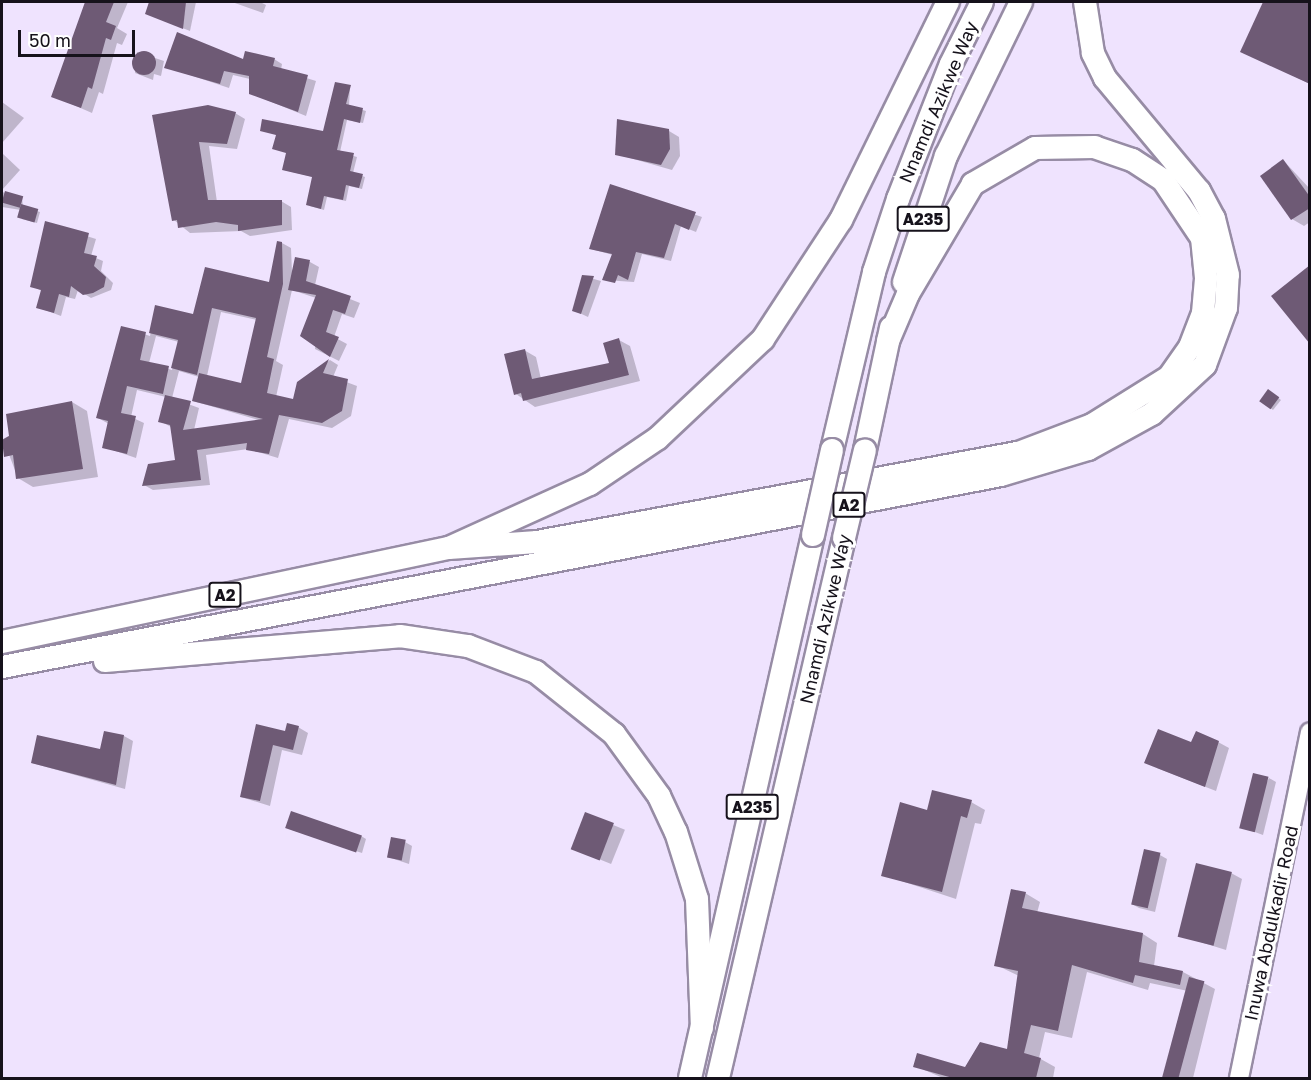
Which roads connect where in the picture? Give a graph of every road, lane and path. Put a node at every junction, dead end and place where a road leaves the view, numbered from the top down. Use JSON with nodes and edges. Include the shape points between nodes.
{"nodes":[{"id":1,"x":948,"y":2,"type":"edge"},
{"id":2,"x":982,"y":2,"type":"edge"},
{"id":3,"x":1021,"y":2,"type":"edge"},
{"id":4,"x":1085,"y":2,"type":"edge"},
{"id":5,"x":888,"y":341,"type":"junction"},
{"id":6,"x":449,"y":548,"type":"junction"},
{"id":7,"x":2,"y":642,"type":"edge"},
{"id":8,"x":62,"y":658,"type":"junction"},
{"id":9,"x":2,"y":667,"type":"edge"},
{"id":10,"x":1310,"y":732,"type":"edge"},
{"id":11,"x":702,"y":1028,"type":"junction"},
{"id":12,"x":690,"y":1078,"type":"edge"},
{"id":13,"x":718,"y":1078,"type":"edge"},
{"id":14,"x":1239,"y":1078,"type":"edge"}],
"edges":[{"from":1,"to":6,"type":"highway","number":"A2","via":[[841,220],[763,339],[720,384],[648,445],[590,484]]},
{"from":2,"to":11,"type":"highway","name":"Nnamdi Azikwe Way","number":"A235","bridge":true,"via":[[951,64],[874,272]]},
{"from":3,"to":5,"type":"highway","name":"Nnamdi Azikwe Way","number":"A235","via":[[946,156]]},
{"from":4,"to":8,"type":"highway","number":"A2","via":[[1093,53],[1105,78],[1199,191],[1214,219],[1228,275],[1226,308],[1205,365],[1152,414],[1088,449],[1001,475]]},
{"from":5,"to":6,"type":"highway","via":[[908,294],[973,184],[1035,148],[1078,145],[1132,160],[1163,180],[1202,238],[1206,278],[1190,347],[1168,376],[1092,425],[1010,454],[537,542]]},
{"from":5,"to":13,"type":"highway","name":"Nnamdi Azikwe Way","number":"A235","bridge":true},
{"from":6,"to":7,"type":"highway","number":"A2"},
{"from":8,"to":9,"type":"highway","number":"A2"},
{"from":8,"to":11,"type":"highway","via":[[156,658],[400,636],[468,646],[536,672],[614,734],[660,796],[697,899]]},
{"from":10,"to":14,"type":"street","name":"Inuwa Abdulkadir Road"},
{"from":11,"to":12,"type":"highway","name":"Nnamdi Azikwe Way","number":"A235"}]}
